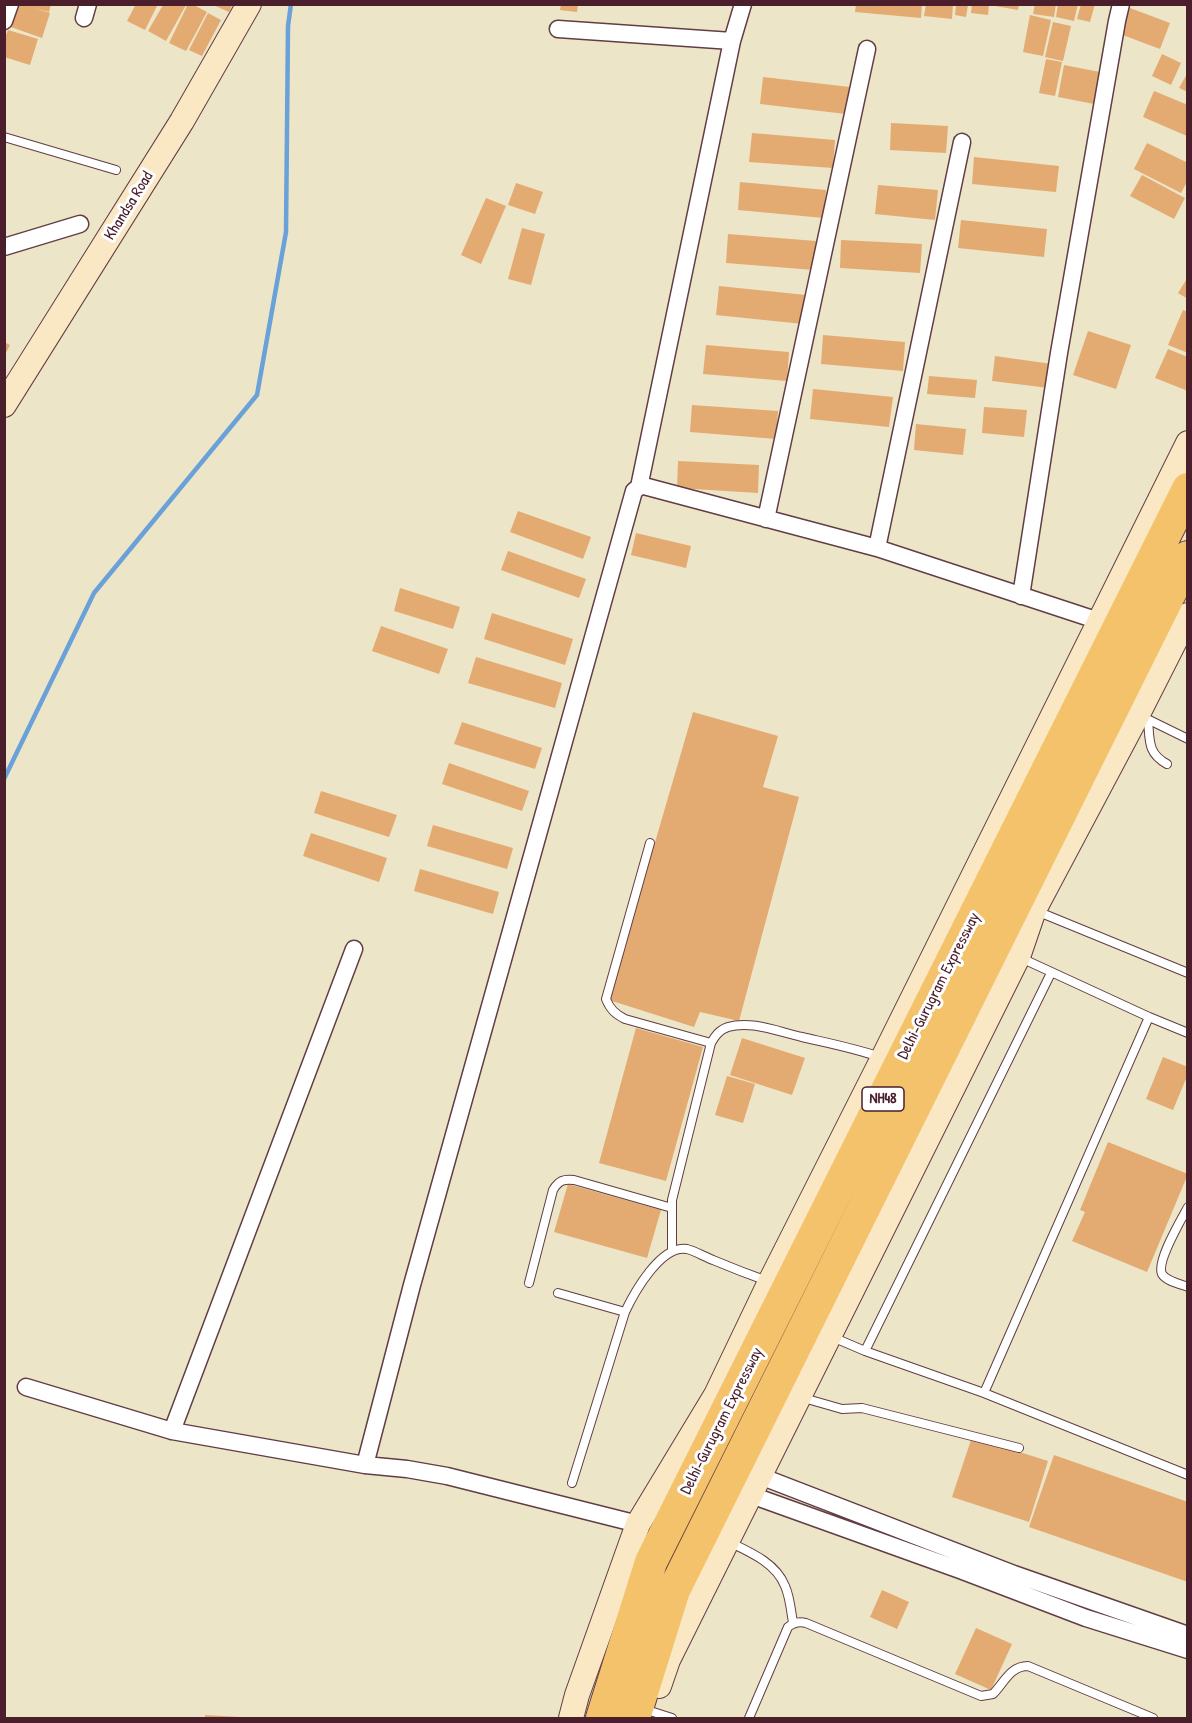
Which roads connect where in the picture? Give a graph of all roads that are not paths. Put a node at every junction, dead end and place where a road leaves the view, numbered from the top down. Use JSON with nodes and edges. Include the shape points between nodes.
{"nodes":[{"id":1,"x":10,"y":4,"type":"edge"},
{"id":2,"x":249,"y":4,"type":"edge"},
{"id":3,"x":743,"y":4,"type":"edge"},
{"id":4,"x":1121,"y":4,"type":"edge"},
{"id":5,"x":4,"y":21,"type":"edge"},
{"id":6,"x":558,"y":29,"type":"dead end"},
{"id":7,"x":732,"y":41,"type":"junction"},
{"id":8,"x":867,"y":49,"type":"dead end"},
{"id":9,"x":4,"y":137,"type":"edge"},
{"id":10,"x":962,"y":142,"type":"dead end"},
{"id":11,"x":116,"y":170,"type":"dead end"},
{"id":12,"x":80,"y":224,"type":"dead end"},
{"id":13,"x":4,"y":247,"type":"edge"},
{"id":14,"x":4,"y":405,"type":"edge"},
{"id":15,"x":1188,"y":443,"type":"edge"},
{"id":16,"x":639,"y":487,"type":"junction"},
{"id":17,"x":1188,"y":489,"type":"edge"},
{"id":18,"x":766,"y":519,"type":"junction"},
{"id":19,"x":877,"y":548,"type":"junction"},
{"id":20,"x":1188,"y":557,"type":"edge"},
{"id":21,"x":1021,"y":596,"type":"junction"},
{"id":22,"x":1188,"y":615,"type":"edge"},
{"id":23,"x":1099,"y":621,"type":"junction"},
{"id":24,"x":1143,"y":717,"type":"junction"},
{"id":25,"x":1188,"y":739,"type":"edge"},
{"id":26,"x":1167,"y":764,"type":"dead end"},
{"id":27,"x":650,"y":843,"type":"dead end"},
{"id":28,"x":1034,"y":910,"type":"junction"},
{"id":29,"x":354,"y":949,"type":"dead end"},
{"id":30,"x":1018,"y":957,"type":"junction"},
{"id":31,"x":1051,"y":973,"type":"junction"},
{"id":32,"x":1188,"y":974,"type":"edge"},
{"id":33,"x":1149,"y":1017,"type":"junction"},
{"id":34,"x":1188,"y":1033,"type":"edge"},
{"id":35,"x":711,"y":1043,"type":"junction"},
{"id":36,"x":883,"y":1058,"type":"junction"},
{"id":37,"x":1188,"y":1207,"type":"edge"},
{"id":38,"x":672,"y":1208,"type":"junction"},
{"id":39,"x":672,"y":1251,"type":"junction"},
{"id":40,"x":529,"y":1282,"type":"dead end"},
{"id":41,"x":770,"y":1282,"type":"junction"},
{"id":42,"x":1188,"y":1287,"type":"edge"},
{"id":43,"x":558,"y":1293,"type":"dead end"},
{"id":44,"x":625,"y":1312,"type":"junction"},
{"id":45,"x":830,"y":1336,"type":"junction"},
{"id":46,"x":865,"y":1351,"type":"junction"},
{"id":47,"x":26,"y":1387,"type":"dead end"},
{"id":48,"x":984,"y":1393,"type":"junction"},
{"id":49,"x":800,"y":1396,"type":"junction"},
{"id":50,"x":172,"y":1431,"type":"junction"},
{"id":51,"x":1019,"y":1448,"type":"dead end"},
{"id":52,"x":365,"y":1465,"type":"junction"},
{"id":53,"x":1188,"y":1475,"type":"edge"},
{"id":54,"x":572,"y":1483,"type":"dead end"},
{"id":55,"x":755,"y":1486,"type":"junction"},
{"id":56,"x":638,"y":1524,"type":"junction"},
{"id":57,"x":728,"y":1542,"type":"junction"},
{"id":58,"x":793,"y":1623,"type":"junction"},
{"id":59,"x":1188,"y":1635,"type":"edge"},
{"id":60,"x":1188,"y":1650,"type":"edge"},
{"id":61,"x":651,"y":1717,"type":"edge"},
{"id":62,"x":571,"y":1719,"type":"edge"},
{"id":63,"x":602,"y":1719,"type":"edge"},
{"id":64,"x":749,"y":1719,"type":"edge"},
{"id":65,"x":1153,"y":1719,"type":"edge"}],
"edges":[{"from":1,"to":5,"type":"street"},
{"from":2,"to":14,"type":"main road","name":"Khandsa Road","via":[[182,121]]},
{"from":3,"to":7,"type":"street"},
{"from":4,"to":21,"type":"street","via":[[1059,353]]},
{"from":6,"to":7,"type":"street"},
{"from":7,"to":16,"type":"street"},
{"from":8,"to":18,"type":"street"},
{"from":9,"to":11,"type":"lane"},
{"from":10,"to":19,"type":"street"},
{"from":12,"to":13,"type":"street"},
{"from":15,"to":23,"type":"main road"},
{"from":16,"to":18,"type":"street"},
{"from":16,"to":52,"type":"street","via":[[634,491],[411,1285]]},
{"from":17,"to":63,"type":"highway","name":"Delhi-Gurugram Expressway","number":"NH48","via":[[651,1562]]},
{"from":18,"to":19,"type":"street"},
{"from":19,"to":21,"type":"street"},
{"from":20,"to":61,"type":"highway","name":"Delhi-Gurugram Expressway","number":"NH48","via":[[674,1590]]},
{"from":21,"to":23,"type":"street"},
{"from":22,"to":24,"type":"main road"},
{"from":23,"to":36,"type":"main road"},
{"from":24,"to":25,"type":"lane"},
{"from":24,"to":26,"type":"lane","via":[[1154,754]]},
{"from":24,"to":28,"type":"main road"},
{"from":27,"to":35,"type":"lane","via":[[606,999],[609,1008],[625,1019]]},
{"from":28,"to":30,"type":"main road"},
{"from":28,"to":32,"type":"lane"},
{"from":29,"to":50,"type":"street"},
{"from":30,"to":31,"type":"lane"},
{"from":30,"to":45,"type":"main road"},
{"from":31,"to":33,"type":"lane"},
{"from":31,"to":46,"type":"lane"},
{"from":33,"to":34,"type":"lane"},
{"from":33,"to":48,"type":"lane"},
{"from":35,"to":36,"type":"lane","via":[[723,1029],[749,1025]]},
{"from":35,"to":38,"type":"lane"},
{"from":36,"to":41,"type":"main road"},
{"from":37,"to":42,"type":"lane","via":[[1161,1264],[1166,1278]]},
{"from":38,"to":39,"type":"lane"},
{"from":38,"to":40,"type":"lane","via":[[574,1180],[558,1182]]},
{"from":39,"to":41,"type":"lane","via":[[687,1249]]},
{"from":39,"to":44,"type":"lane","via":[[639,1287]]},
{"from":41,"to":56,"type":"main road","via":[[716,1395]]},
{"from":43,"to":44,"type":"lane"},
{"from":44,"to":54,"type":"lane"},
{"from":45,"to":46,"type":"lane"},
{"from":45,"to":49,"type":"main road"},
{"from":46,"to":48,"type":"lane"},
{"from":47,"to":50,"type":"street"},
{"from":48,"to":53,"type":"lane"},
{"from":49,"to":51,"type":"lane"},
{"from":49,"to":55,"type":"main road"},
{"from":50,"to":52,"type":"street"},
{"from":52,"to":56,"type":"street","via":[[447,1476]]},
{"from":55,"to":57,"type":"main road"},
{"from":55,"to":59,"type":"street"},
{"from":55,"to":60,"type":"street","via":[[1086,1618]]},
{"from":56,"to":62,"type":"main road"},
{"from":57,"to":58,"type":"lane","via":[[752,1553],[780,1576]]},
{"from":57,"to":61,"type":"main road","via":[[668,1660]]},
{"from":58,"to":64,"type":"lane"},
{"from":58,"to":65,"type":"lane","via":[[807,1623],[981,1696],[993,1695],[1015,1669],[1028,1666]]}]}
